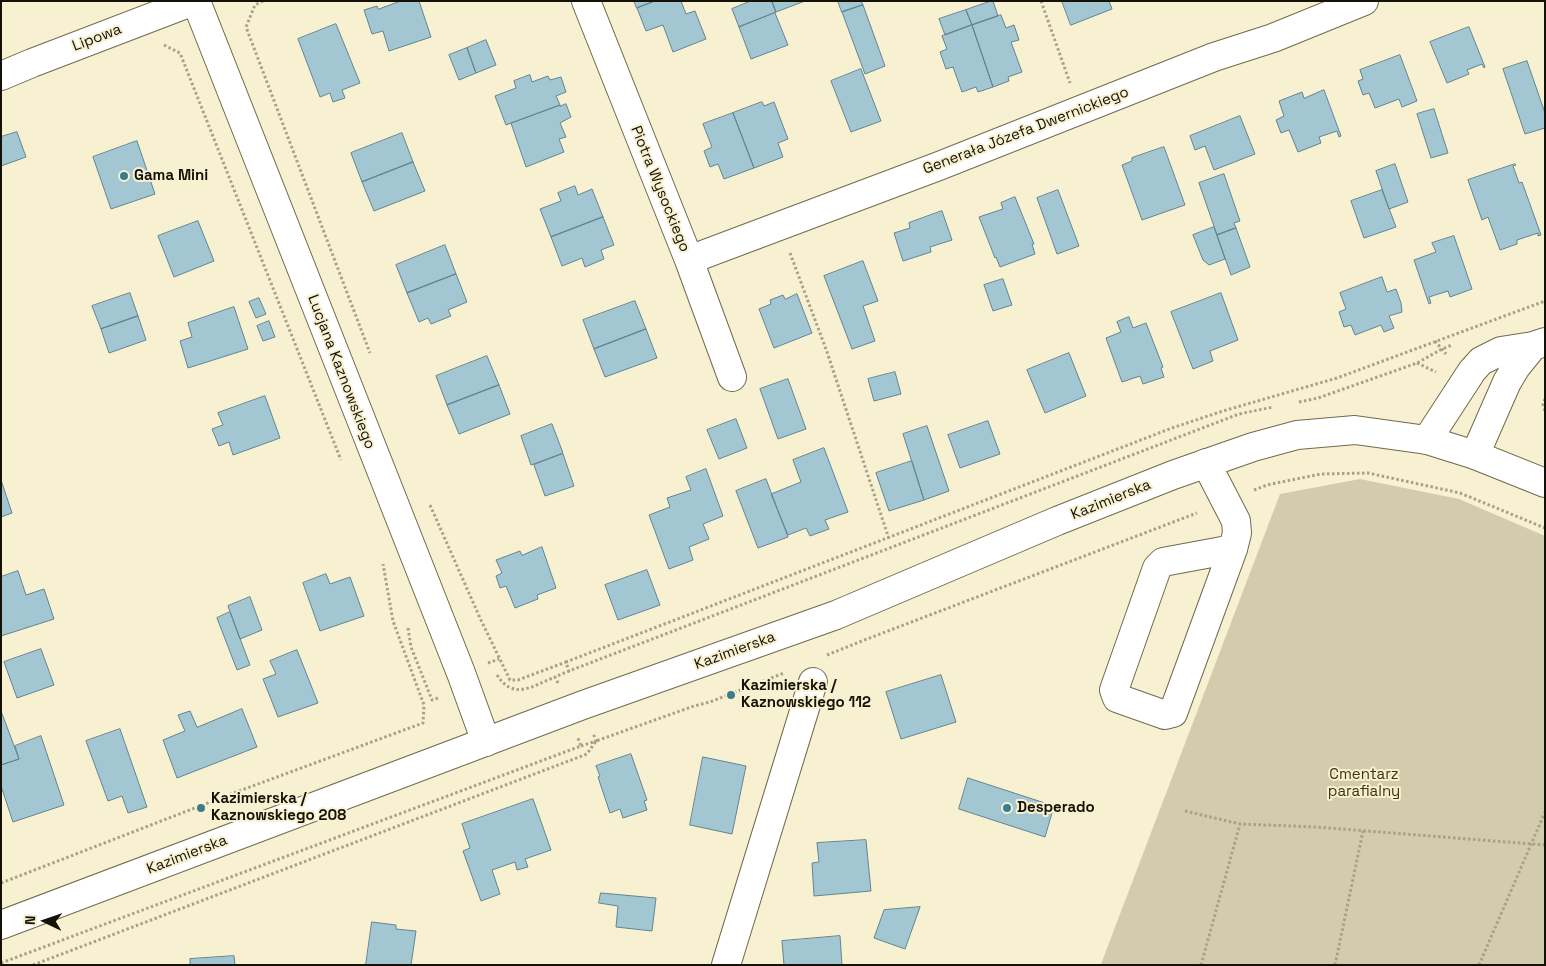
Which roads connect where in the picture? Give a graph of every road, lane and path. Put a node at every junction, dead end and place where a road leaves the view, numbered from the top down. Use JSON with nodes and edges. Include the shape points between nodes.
{"nodes":[{"id":1,"x":195,"y":1,"type":"edge"},
{"id":2,"x":263,"y":1,"type":"edge"},
{"id":3,"x":586,"y":1,"type":"edge"},
{"id":4,"x":1041,"y":1,"type":"edge"},
{"id":5,"x":1364,"y":1,"type":"edge"},
{"id":6,"x":254,"y":3,"type":"edge"},
{"id":7,"x":162,"y":44,"type":"dead end"},
{"id":8,"x":1,"y":76,"type":"edge"},
{"id":9,"x":1080,"y":110,"type":"junction"},
{"id":10,"x":780,"y":226,"type":"junction"},
{"id":11,"x":688,"y":260,"type":"junction"},
{"id":12,"x":1545,"y":301,"type":"edge"},
{"id":13,"x":1539,"y":344,"type":"edge"},
{"id":14,"x":371,"y":355,"type":"dead end"},
{"id":15,"x":1417,"y":364,"type":"dead end"},
{"id":16,"x":1440,"y":375,"type":"dead end"},
{"id":17,"x":732,"y":377,"type":"dead end"},
{"id":18,"x":1545,"y":399,"type":"edge"},
{"id":19,"x":1545,"y":411,"type":"edge"},
{"id":20,"x":1427,"y":440,"type":"junction"},
{"id":21,"x":1475,"y":455,"type":"junction"},
{"id":22,"x":1206,"y":463,"type":"junction"},
{"id":23,"x":344,"y":468,"type":"dead end"},
{"id":24,"x":1545,"y":482,"type":"edge"},
{"id":25,"x":428,"y":499,"type":"dead end"},
{"id":26,"x":889,"y":539,"type":"junction"},
{"id":27,"x":1233,"y":549,"type":"junction"},
{"id":28,"x":379,"y":556,"type":"dead end"},
{"id":29,"x":566,"y":662,"type":"junction"},
{"id":30,"x":497,"y":676,"type":"dead end"},
{"id":31,"x":556,"y":677,"type":"dead end"},
{"id":32,"x":813,"y":682,"type":"dead end"},
{"id":33,"x":745,"y":689,"type":"dead end"},
{"id":34,"x":583,"y":705,"type":"junction"},
{"id":35,"x":596,"y":741,"type":"junction"},
{"id":36,"x":486,"y":742,"type":"junction"},
{"id":37,"x":581,"y":746,"type":"dead end"},
{"id":38,"x":1186,"y":810,"type":"dead end"},
{"id":39,"x":1545,"y":812,"type":"edge"},
{"id":40,"x":1240,"y":824,"type":"junction"},
{"id":41,"x":1364,"y":831,"type":"junction"},
{"id":42,"x":1531,"y":844,"type":"junction"},
{"id":43,"x":1545,"y":845,"type":"edge"},
{"id":44,"x":1,"y":883,"type":"edge"},
{"id":45,"x":1,"y":925,"type":"edge"},
{"id":46,"x":33,"y":965,"type":"edge"},
{"id":47,"x":726,"y":965,"type":"edge"},
{"id":48,"x":1201,"y":965,"type":"edge"},
{"id":49,"x":1335,"y":965,"type":"edge"},
{"id":50,"x":1479,"y":965,"type":"edge"}],
"edges":[{"from":1,"to":8,"type":"street","name":"Lipowa"},
{"from":1,"to":36,"type":"street","name":"Lucjana Kaznowskiego"},
{"from":2,"to":6,"type":"path"},
{"from":3,"to":11,"type":"street","name":"Piotra Wysockiego"},
{"from":4,"to":9,"type":"path"},
{"from":5,"to":9,"type":"street","name":"Generała Józefa Dwernickiego"},
{"from":6,"to":14,"type":"path","via":[[246,26]]},
{"from":7,"to":23,"type":"path","via":[[180,53]]},
{"from":9,"to":10,"type":"street","name":"Generała Józefa Dwernickiego"},
{"from":10,"to":11,"type":"street","name":"Generała Józefa Dwernickiego"},
{"from":10,"to":26,"type":"path","via":[[827,352]]},
{"from":11,"to":17,"type":"street","name":"Piotra Wysockiego"},
{"from":12,"to":26,"type":"path","via":[[1337,378],[1172,428]]},
{"from":13,"to":20,"type":"street","via":[[1501,351],[1481,361]]},
{"from":13,"to":21,"type":"street","via":[[1516,367],[1507,382]]},
{"from":15,"to":16,"type":"path"},
{"from":18,"to":19,"type":"path"},
{"from":20,"to":21,"type":"street","name":"Kazimierska"},
{"from":20,"to":22,"type":"street","name":"Kazimierska","via":[[1355,430],[1297,435]]},
{"from":21,"to":24,"type":"street","name":"Kazimierska"},
{"from":22,"to":27,"type":"street","via":[[1236,521]]},
{"from":22,"to":34,"type":"street","name":"Kazimierska","via":[[836,615]]},
{"from":25,"to":29,"type":"path","via":[[510,680]]},
{"from":26,"to":29,"type":"path"},
{"from":27,"to":27,"type":"street","via":[[1173,713],[1165,715],[1117,698],[1114,690],[1158,568],[1163,562]]},
{"from":28,"to":44,"type":"path","via":[[393,621],[424,705],[423,723]]},
{"from":29,"to":34,"type":"path"},
{"from":30,"to":31,"type":"path","via":[[512,690],[521,690]]},
{"from":32,"to":47,"type":"street"},
{"from":33,"to":35,"type":"path"},
{"from":34,"to":35,"type":"path"},
{"from":34,"to":36,"type":"street","name":"Kazimierska"},
{"from":35,"to":37,"type":"path"},
{"from":35,"to":46,"type":"path","via":[[587,754]]},
{"from":36,"to":45,"type":"street","name":"Kazimierska"},
{"from":38,"to":40,"type":"path"},
{"from":39,"to":42,"type":"path"},
{"from":40,"to":41,"type":"path"},
{"from":40,"to":48,"type":"path"},
{"from":41,"to":42,"type":"path"},
{"from":41,"to":49,"type":"path"},
{"from":42,"to":43,"type":"path"},
{"from":42,"to":50,"type":"path"}]}
